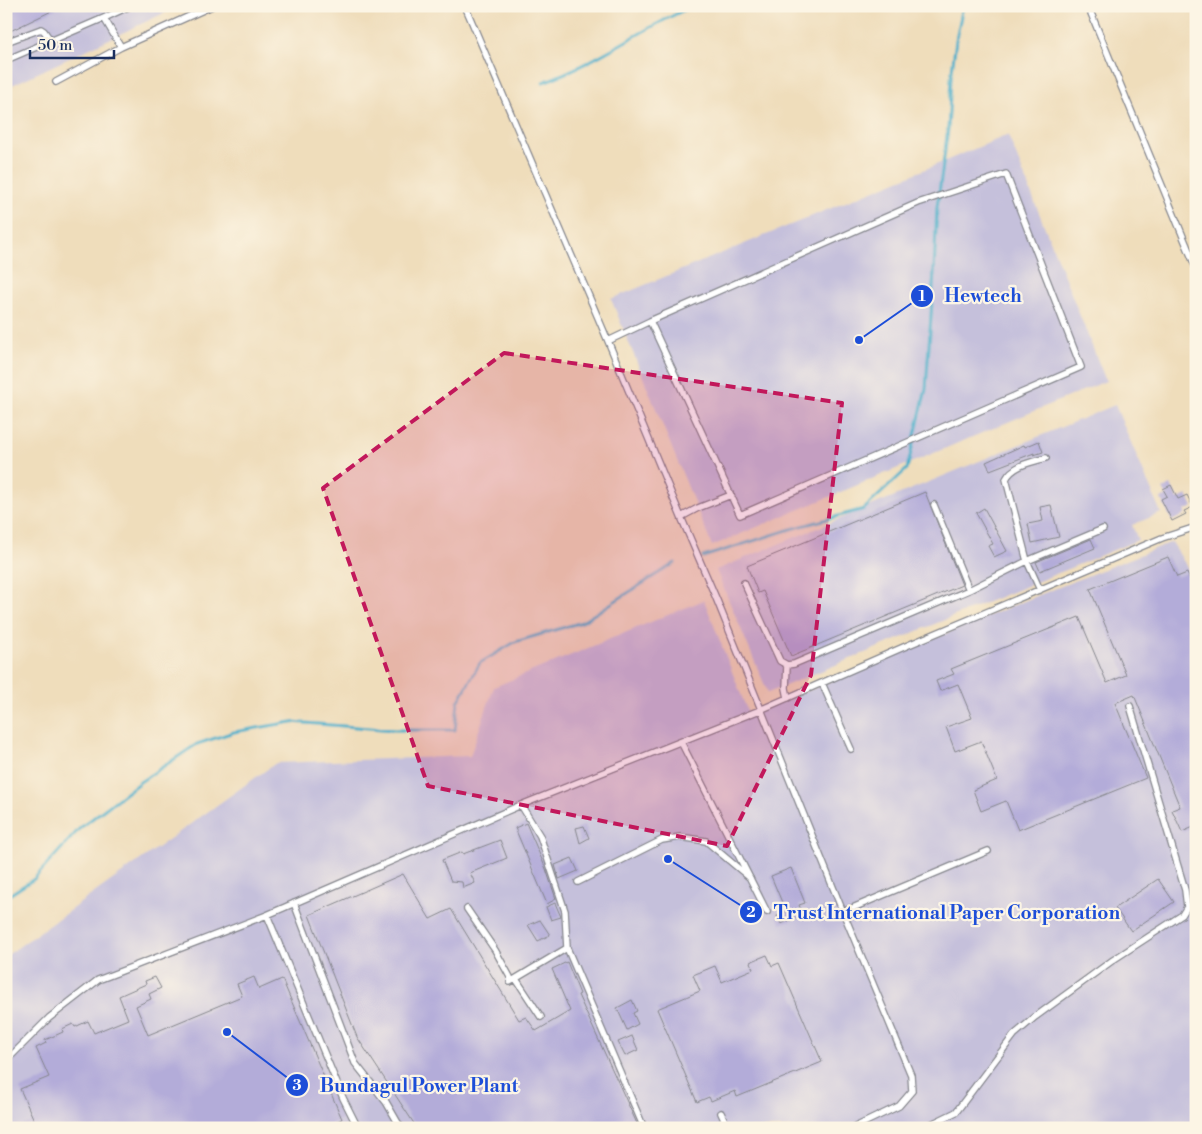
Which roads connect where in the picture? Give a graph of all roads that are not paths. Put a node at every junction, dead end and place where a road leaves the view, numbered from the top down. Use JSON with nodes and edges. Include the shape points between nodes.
{"nodes":[{"id":1,"x":130,"y":6,"type":"edge"},
{"id":2,"x":212,"y":6,"type":"edge"},
{"id":3,"x":465,"y":6,"type":"edge"},
{"id":4,"x":1088,"y":6,"type":"edge"},
{"id":5,"x":104,"y":18,"type":"junction"},
{"id":6,"x":51,"y":41,"type":"junction"},
{"id":7,"x":6,"y":42,"type":"edge"},
{"id":8,"x":121,"y":47,"type":"junction"},
{"id":9,"x":6,"y":60,"type":"edge"},
{"id":10,"x":56,"y":82,"type":"dead end"},
{"id":11,"x":1196,"y":268,"type":"edge"},
{"id":12,"x":650,"y":321,"type":"junction"},
{"id":13,"x":608,"y":341,"type":"junction"},
{"id":14,"x":1046,"y":458,"type":"dead end"},
{"id":15,"x":731,"y":495,"type":"junction"},
{"id":16,"x":934,"y":506,"type":"dead end"},
{"id":17,"x":681,"y":517,"type":"junction"},
{"id":18,"x":1196,"y":527,"type":"edge"},
{"id":19,"x":1102,"y":529,"type":"dead end"},
{"id":20,"x":1027,"y":561,"type":"junction"},
{"id":21,"x":744,"y":583,"type":"dead end"},
{"id":22,"x":969,"y":590,"type":"junction"},
{"id":23,"x":1040,"y":590,"type":"junction"},
{"id":24,"x":787,"y":665,"type":"junction"},
{"id":25,"x":822,"y":682,"type":"junction"},
{"id":26,"x":788,"y":698,"type":"junction"},
{"id":27,"x":1130,"y":706,"type":"dead end"},
{"id":28,"x":760,"y":710,"type":"junction"},
{"id":29,"x":681,"y":742,"type":"junction"},
{"id":30,"x":852,"y":749,"type":"dead end"},
{"id":31,"x":521,"y":805,"type":"junction"},
{"id":32,"x":988,"y":851,"type":"dead end"},
{"id":33,"x":750,"y":878,"type":"junction"},
{"id":34,"x":578,"y":882,"type":"dead end"},
{"id":35,"x":294,"y":903,"type":"junction"},
{"id":36,"x":467,"y":909,"type":"dead end"},
{"id":37,"x":767,"y":912,"type":"dead end"},
{"id":38,"x":843,"y":912,"type":"junction"},
{"id":39,"x":267,"y":915,"type":"junction"},
{"id":40,"x":567,"y":948,"type":"junction"},
{"id":41,"x":516,"y":979,"type":"junction"},
{"id":42,"x":541,"y":1017,"type":"dead end"},
{"id":43,"x":6,"y":1061,"type":"edge"},
{"id":44,"x":721,"y":1113,"type":"dead end"},
{"id":45,"x":356,"y":1128,"type":"edge"},
{"id":46,"x":401,"y":1128,"type":"edge"},
{"id":47,"x":644,"y":1128,"type":"edge"},
{"id":48,"x":728,"y":1128,"type":"edge"},
{"id":49,"x":853,"y":1128,"type":"edge"},
{"id":50,"x":923,"y":1128,"type":"edge"}],
"edges":[{"from":1,"to":5,"type":"lane"},
{"from":2,"to":8,"type":"lane"},
{"from":3,"to":13,"type":"lane"},
{"from":4,"to":11,"type":"lane"},
{"from":5,"to":6,"type":"lane"},
{"from":5,"to":8,"type":"lane"},
{"from":6,"to":7,"type":"lane","via":[[41,29]]},
{"from":6,"to":9,"type":"lane"},
{"from":8,"to":10,"type":"lane"},
{"from":12,"to":13,"type":"lane"},
{"from":12,"to":15,"type":"lane"},
{"from":12,"to":15,"type":"lane","via":[[918,203],[1006,174],[1081,367],[740,515]]},
{"from":13,"to":17,"type":"lane"},
{"from":14,"to":20,"type":"lane","via":[[1015,468],[1006,479]]},
{"from":15,"to":17,"type":"lane"},
{"from":16,"to":22,"type":"lane"},
{"from":17,"to":28,"type":"lane"},
{"from":18,"to":23,"type":"lane","via":[[1162,538]]},
{"from":19,"to":20,"type":"lane"},
{"from":20,"to":22,"type":"lane"},
{"from":20,"to":23,"type":"lane"},
{"from":21,"to":24,"type":"lane","via":[[780,661]]},
{"from":22,"to":24,"type":"lane"},
{"from":23,"to":25,"type":"lane"},
{"from":24,"to":26,"type":"lane"},
{"from":25,"to":26,"type":"lane"},
{"from":25,"to":30,"type":"lane"},
{"from":26,"to":28,"type":"lane"},
{"from":27,"to":50,"type":"lane","via":[[1185,890],[1187,907],[1182,915],[1112,960],[1035,1017],[1014,1035],[956,1112]]},
{"from":28,"to":29,"type":"lane"},
{"from":28,"to":38,"type":"lane"},
{"from":29,"to":31,"type":"lane"},
{"from":29,"to":33,"type":"lane"},
{"from":31,"to":35,"type":"lane"},
{"from":31,"to":40,"type":"lane","via":[[540,836],[565,911]]},
{"from":32,"to":38,"type":"lane"},
{"from":33,"to":34,"type":"lane","via":[[706,841],[680,837],[662,840]]},
{"from":33,"to":37,"type":"lane"},
{"from":35,"to":39,"type":"lane"},
{"from":35,"to":46,"type":"lane","via":[[355,1063],[386,1102]]},
{"from":36,"to":41,"type":"lane","via":[[495,950],[510,982]]},
{"from":38,"to":49,"type":"lane","via":[[912,1083],[912,1092],[899,1106]]},
{"from":39,"to":43,"type":"lane","via":[[98,980],[49,1018]]},
{"from":39,"to":45,"type":"lane"},
{"from":40,"to":41,"type":"lane"},
{"from":40,"to":47,"type":"lane"},
{"from":41,"to":42,"type":"lane"},
{"from":44,"to":48,"type":"lane"}]}
